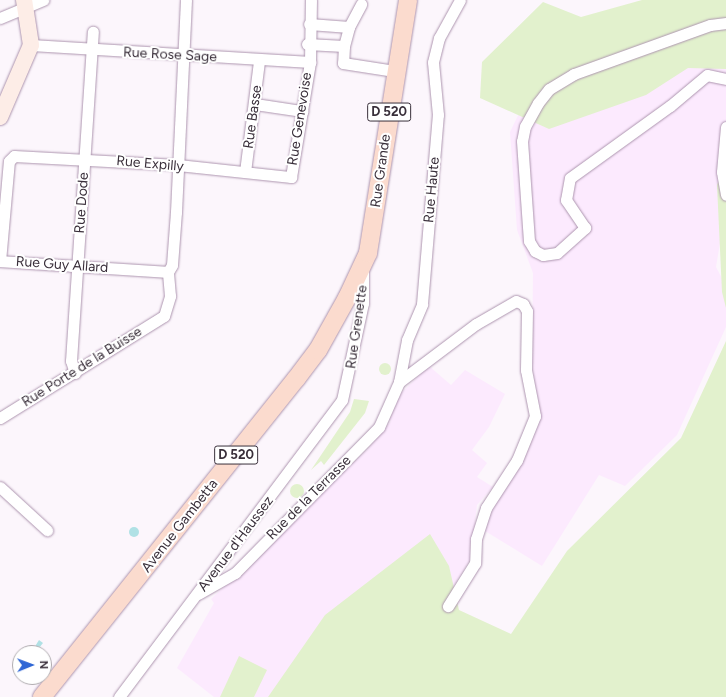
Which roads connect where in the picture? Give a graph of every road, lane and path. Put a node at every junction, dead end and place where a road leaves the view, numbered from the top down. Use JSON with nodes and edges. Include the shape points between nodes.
{"nodes":[{"id":1,"x":43,"y":0,"type":"edge"},
{"id":2,"x":186,"y":0,"type":"edge"},
{"id":3,"x":311,"y":0,"type":"edge"},
{"id":4,"x":408,"y":0,"type":"edge"},
{"id":5,"x":460,"y":0,"type":"edge"},
{"id":6,"x":25,"y":4,"type":"edge"},
{"id":7,"x":361,"y":4,"type":"dead end"},
{"id":8,"x":0,"y":18,"type":"edge"},
{"id":9,"x":726,"y":23,"type":"edge"},
{"id":10,"x":309,"y":24,"type":"junction"},
{"id":11,"x":349,"y":27,"type":"junction"},
{"id":12,"x":93,"y":32,"type":"dead end"},
{"id":13,"x":307,"y":44,"type":"junction"},
{"id":14,"x":31,"y":45,"type":"junction"},
{"id":15,"x":344,"y":46,"type":"junction"},
{"id":16,"x":92,"y":51,"type":"junction"},
{"id":17,"x":185,"y":56,"type":"junction"},
{"id":18,"x":260,"y":60,"type":"junction"},
{"id":19,"x":310,"y":62,"type":"junction"},
{"id":20,"x":394,"y":71,"type":"junction"},
{"id":21,"x":726,"y":79,"type":"edge"},
{"id":22,"x":256,"y":106,"type":"junction"},
{"id":23,"x":298,"y":112,"type":"junction"},
{"id":24,"x":0,"y":117,"type":"edge"},
{"id":25,"x":726,"y":127,"type":"edge"},
{"id":26,"x":85,"y":158,"type":"junction"},
{"id":27,"x":178,"y":165,"type":"junction"},
{"id":28,"x":247,"y":170,"type":"junction"},
{"id":29,"x":287,"y":174,"type":"joint"},
{"id":30,"x":726,"y":195,"type":"edge"},
{"id":31,"x":373,"y":223,"type":"joint"},
{"id":32,"x":0,"y":261,"type":"edge"},
{"id":33,"x":363,"y":265,"type":"junction"},
{"id":34,"x":78,"y":266,"type":"junction"},
{"id":35,"x":168,"y":271,"type":"junction"},
{"id":36,"x":75,"y":373,"type":"junction"},
{"id":37,"x":398,"y":382,"type":"junction"},
{"id":38,"x":347,"y":388,"type":"joint"},
{"id":39,"x":0,"y":418,"type":"edge"},
{"id":40,"x":0,"y":487,"type":"edge"},
{"id":41,"x":47,"y":530,"type":"dead end"},
{"id":42,"x":198,"y":594,"type":"junction"},
{"id":43,"x":448,"y":606,"type":"dead end"},
{"id":44,"x":42,"y":697,"type":"edge"},
{"id":45,"x":119,"y":697,"type":"edge"}],
"edges":[{"from":1,"to":6,"type":"street"},
{"from":2,"to":17,"type":"street"},
{"from":3,"to":10,"type":"street","name":"Rue Genevoise"},
{"from":4,"to":20,"type":"main road","name":"Rue Grande","number":"D 520"},
{"from":5,"to":37,"type":"street","name":"Rue Haute","via":[[439,38],[433,62],[438,115],[422,304],[407,340]]},
{"from":6,"to":8,"type":"street"},
{"from":6,"to":14,"type":"street"},
{"from":7,"to":11,"type":"street"},
{"from":9,"to":21,"type":"street","via":[[710,25],[574,74],[549,90],[538,102],[525,126],[522,141],[529,241],[535,251],[543,255],[557,253],[585,228],[566,200],[570,178],[670,106],[707,75]]},
{"from":10,"to":11,"type":"street"},
{"from":10,"to":13,"type":"street","name":"Rue Genevoise"},
{"from":11,"to":15,"type":"street"},
{"from":12,"to":16,"type":"street","name":"Rue Dode"},
{"from":13,"to":15,"type":"street"},
{"from":13,"to":19,"type":"street","name":"Rue Genevoise"},
{"from":14,"to":16,"type":"street","name":"Rue Rose Sage"},
{"from":14,"to":24,"type":"street"},
{"from":15,"to":20,"type":"street","via":[[343,63]]},
{"from":16,"to":17,"type":"street","name":"Rue Rose Sage"},
{"from":16,"to":26,"type":"street","name":"Rue Dode"},
{"from":17,"to":18,"type":"street","name":"Rue Rose Sage"},
{"from":17,"to":27,"type":"street"},
{"from":18,"to":19,"type":"street","name":"Rue Rose Sage"},
{"from":18,"to":22,"type":"street","name":"Rue Basse"},
{"from":19,"to":23,"type":"street","name":"Rue Genevoise"},
{"from":20,"to":31,"type":"main road","name":"Rue Grande","number":"D 520"},
{"from":22,"to":23,"type":"street"},
{"from":22,"to":28,"type":"street","name":"Rue Basse"},
{"from":23,"to":29,"type":"street","name":"Rue Genevoise"},
{"from":25,"to":30,"type":"street","via":[[722,172]]},
{"from":26,"to":27,"type":"street","name":"Rue Expilly"},
{"from":26,"to":32,"type":"street","name":"Rue Expilly","via":[[10,157]]},
{"from":26,"to":34,"type":"street","name":"Rue Dode"},
{"from":27,"to":28,"type":"street","name":"Rue Expilly"},
{"from":27,"to":35,"type":"street"},
{"from":28,"to":29,"type":"street","name":"Rue Expilly"},
{"from":31,"to":33,"type":"main road","name":"Avenue Gambetta","number":"D 520"},
{"from":32,"to":34,"type":"street","name":"Rue Guy Allard"},
{"from":33,"to":38,"type":"street","name":"Rue Grenette","via":[[365,288]]},
{"from":33,"to":44,"type":"main road","name":"Avenue Gambetta","number":"D 520","via":[[318,350]]},
{"from":34,"to":35,"type":"street","name":"Rue Guy Allard"},
{"from":34,"to":36,"type":"street","name":"Rue Dode","via":[[71,361]]},
{"from":35,"to":36,"type":"street","name":"Rue Porte de la Buisse","via":[[170,296],[164,316]]},
{"from":36,"to":39,"type":"street","name":"Rue Porte de la Buisse"},
{"from":37,"to":42,"type":"street","name":"Rue de la Terrasse","via":[[379,426],[369,438],[235,573]]},
{"from":37,"to":43,"type":"street","via":[[476,324],[516,301],[523,304],[527,311],[526,370],[535,416],[517,460],[486,508],[476,539],[475,562]]},
{"from":38,"to":42,"type":"street","name":"Avenue d'Haussez","via":[[333,413]]},
{"from":40,"to":41,"type":"street"},
{"from":42,"to":45,"type":"street","name":"Avenue d'Haussez"}]}
